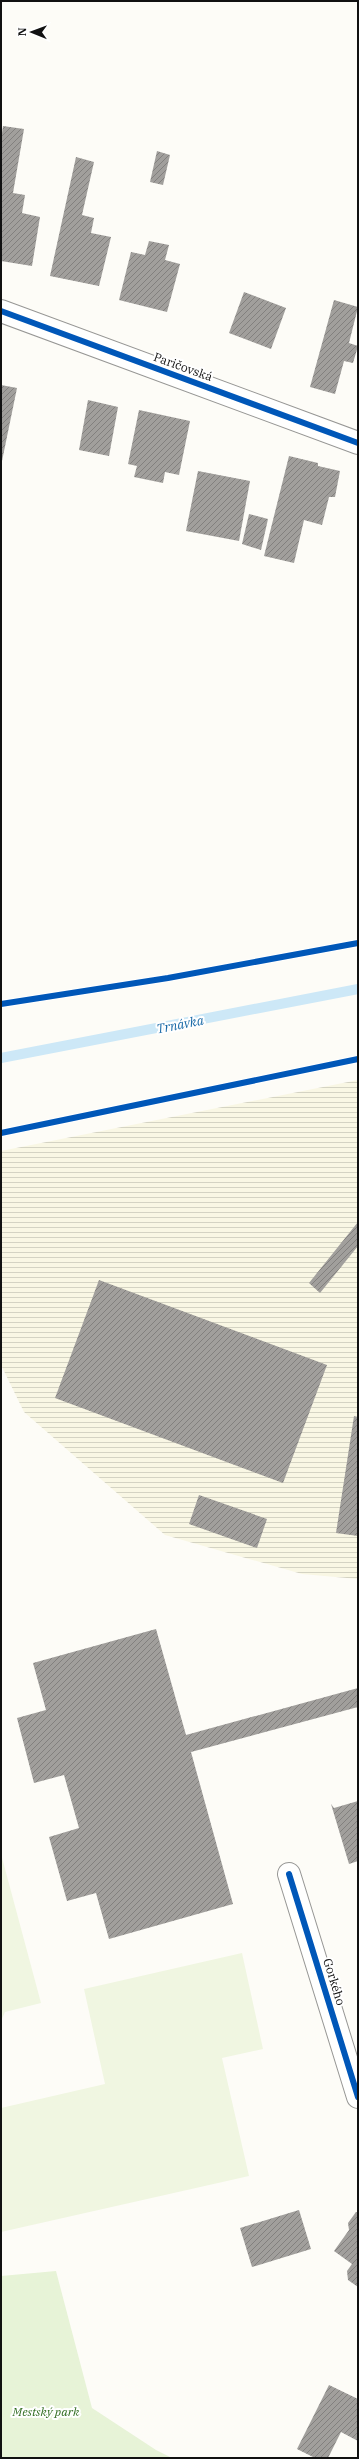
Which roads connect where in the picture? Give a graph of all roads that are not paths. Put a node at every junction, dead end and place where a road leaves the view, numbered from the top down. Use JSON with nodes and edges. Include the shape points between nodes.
{"nodes":[{"id":1,"x":1,"y":311,"type":"edge"},
{"id":2,"x":358,"y":443,"type":"edge"},
{"id":3,"x":289,"y":1874,"type":"dead end"},
{"id":4,"x":358,"y":2097,"type":"edge"}],
"edges":[{"from":1,"to":2,"type":"street","name":"Paričovská"},
{"from":3,"to":4,"type":"street","name":"Gorkého"}]}
